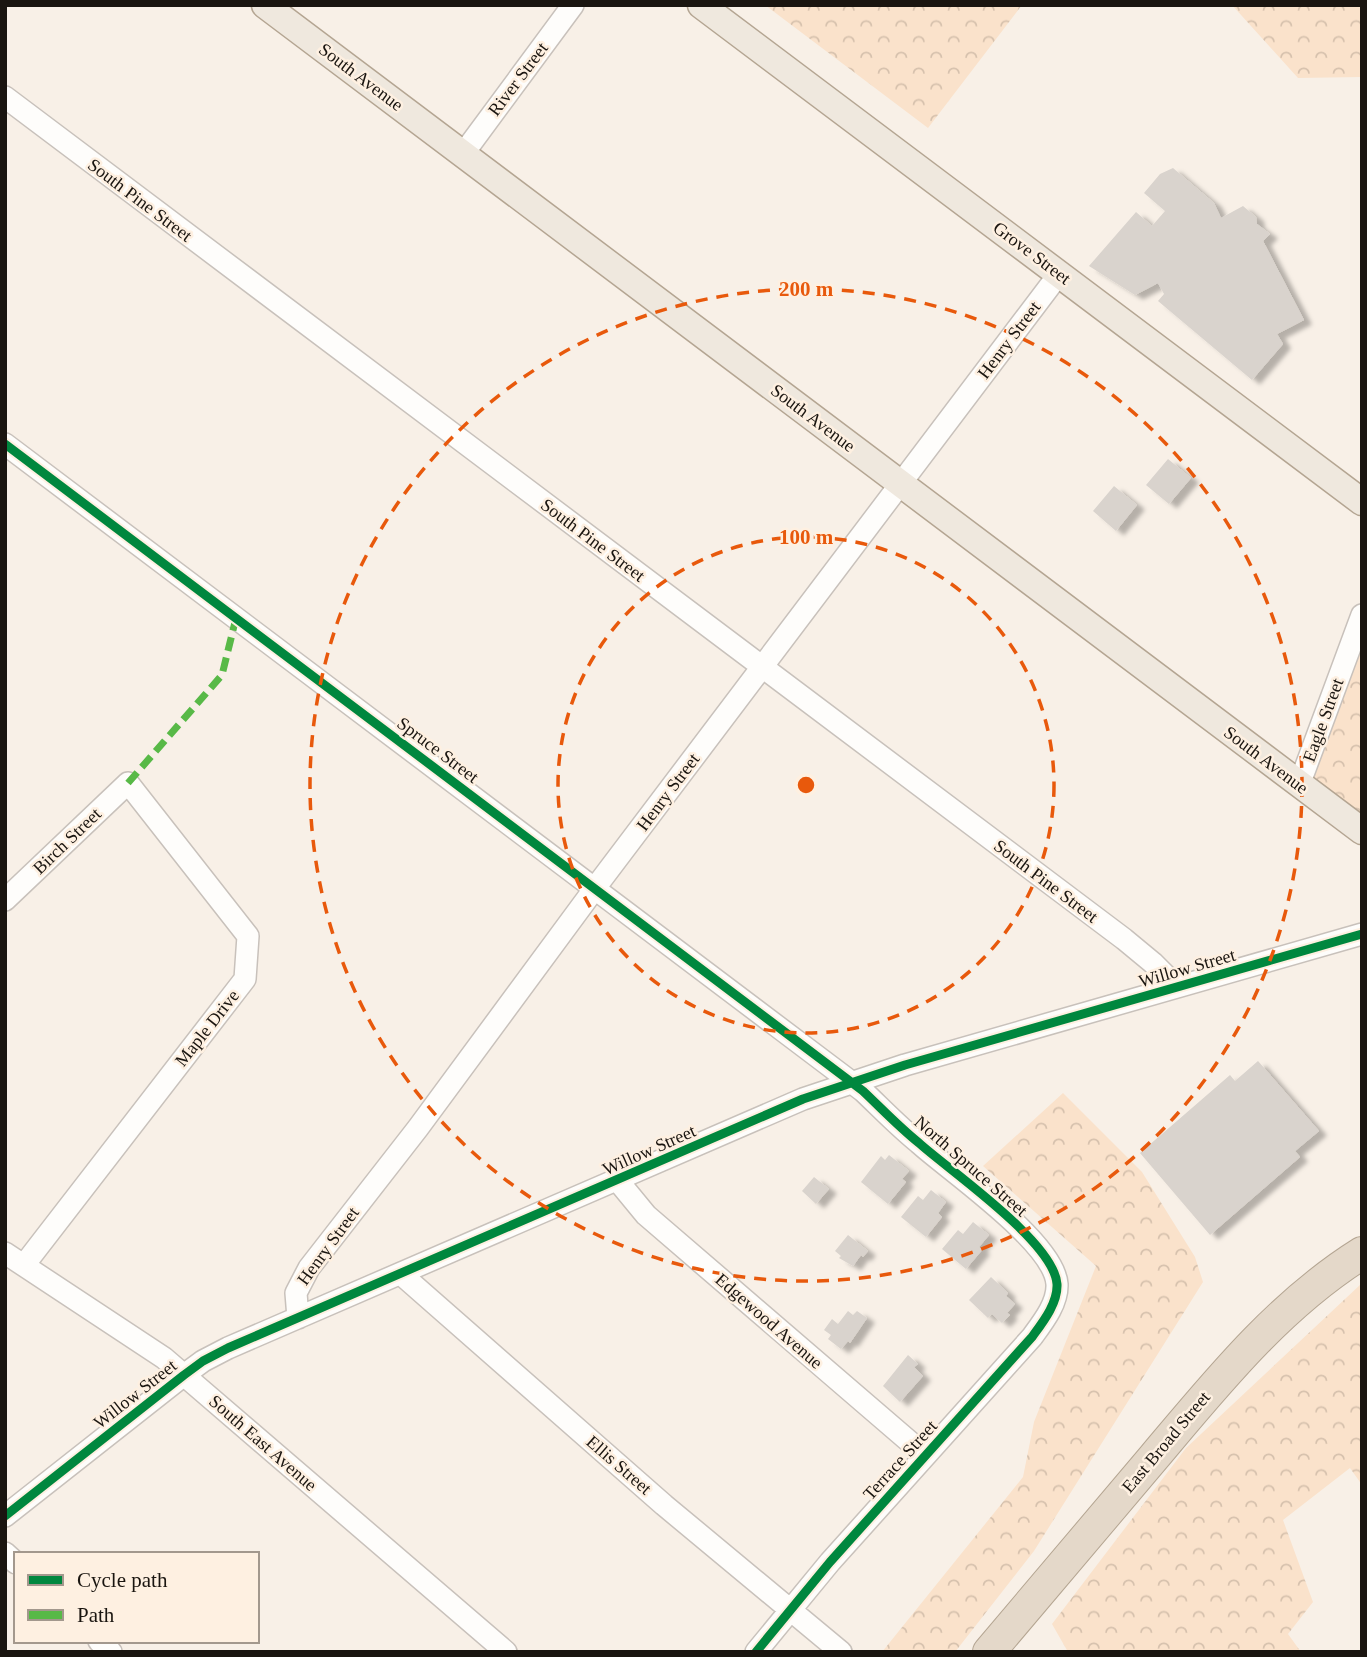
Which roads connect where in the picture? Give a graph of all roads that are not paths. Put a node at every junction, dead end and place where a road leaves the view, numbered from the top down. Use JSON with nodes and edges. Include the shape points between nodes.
{"nodes":[{"id":1,"x":265,"y":5,"type":"edge"},
{"id":2,"x":573,"y":5,"type":"edge"},
{"id":3,"x":701,"y":5,"type":"edge"},
{"id":4,"x":5,"y":97,"type":"edge"},
{"id":5,"x":463,"y":154,"type":"junction"},
{"id":6,"x":1059,"y":274,"type":"junction"},
{"id":7,"x":5,"y":444,"type":"edge"},
{"id":8,"x":900,"y":483,"type":"junction"},
{"id":9,"x":1362,"y":502,"type":"edge"},
{"id":10,"x":1362,"y":614,"type":"edge"},
{"id":11,"x":763,"y":667,"type":"junction"},
{"id":12,"x":128,"y":783,"type":"joint"},
{"id":13,"x":1299,"y":785,"type":"junction"},
{"id":14,"x":1362,"y":831,"type":"edge"},
{"id":15,"x":595,"y":888,"type":"junction"},
{"id":16,"x":5,"y":900,"type":"edge"},
{"id":17,"x":1362,"y":934,"type":"edge"},
{"id":18,"x":1177,"y":987,"type":"junction"},
{"id":19,"x":852,"y":1083,"type":"junction"},
{"id":20,"x":618,"y":1181,"type":"junction"},
{"id":21,"x":5,"y":1253,"type":"edge"},
{"id":22,"x":1362,"y":1253,"type":"edge"},
{"id":23,"x":24,"y":1265,"type":"junction"},
{"id":24,"x":401,"y":1274,"type":"junction"},
{"id":25,"x":1057,"y":1284,"type":"joint"},
{"id":26,"x":298,"y":1318,"type":"junction"},
{"id":27,"x":184,"y":1375,"type":"junction"},
{"id":28,"x":925,"y":1455,"type":"junction"},
{"id":29,"x":5,"y":1516,"type":"edge"},
{"id":30,"x":791,"y":1609,"type":"junction"},
{"id":31,"x":506,"y":1652,"type":"edge"},
{"id":32,"x":756,"y":1652,"type":"edge"},
{"id":33,"x":841,"y":1652,"type":"edge"},
{"id":34,"x":989,"y":1652,"type":"edge"}],
"edges":[{"from":1,"to":5,"type":"main road","name":"South Avenue"},
{"from":2,"to":5,"type":"street","name":"River Street"},
{"from":3,"to":6,"type":"main road","name":"Grove Street"},
{"from":4,"to":11,"type":"street","name":"South Pine Street"},
{"from":5,"to":8,"type":"main road","name":"South Avenue"},
{"from":6,"to":8,"type":"street","name":"Henry Street"},
{"from":6,"to":9,"type":"main road","name":"Grove Street"},
{"from":7,"to":15,"type":"street","name":"Spruce Street"},
{"from":8,"to":11,"type":"street","name":"Henry Street"},
{"from":8,"to":13,"type":"main road","name":"South Avenue"},
{"from":10,"to":13,"type":"street","name":"Eagle Street"},
{"from":11,"to":15,"type":"street","name":"Henry Street"},
{"from":11,"to":18,"type":"street","name":"South Pine Street","via":[[1124,939]]},
{"from":12,"to":16,"type":"street","name":"Birch Street"},
{"from":12,"to":23,"type":"street","name":"Maple Drive","via":[[248,936],[245,979]]},
{"from":13,"to":14,"type":"main road","name":"South Avenue"},
{"from":15,"to":19,"type":"street","name":"Spruce Street"},
{"from":15,"to":26,"type":"street","name":"Henry Street","via":[[309,1268],[296,1293]]},
{"from":17,"to":18,"type":"street","name":"Willow Street"},
{"from":18,"to":19,"type":"street","name":"Willow Street"},
{"from":19,"to":20,"type":"street","name":"Willow Street","via":[[803,1099]]},
{"from":19,"to":25,"type":"street","name":"North Spruce Street","via":[[1012,1221],[1046,1258]]},
{"from":20,"to":24,"type":"street","name":"Willow Street"},
{"from":20,"to":28,"type":"street","name":"Edgewood Avenue","via":[[646,1215]]},
{"from":21,"to":23,"type":"street","name":"South East Avenue"},
{"from":22,"to":34,"type":"highway","name":"East Broad Street","via":[[1284,1314],[1227,1370]]},
{"from":23,"to":27,"type":"street","name":"South East Avenue"},
{"from":24,"to":26,"type":"street","name":"Willow Street"},
{"from":24,"to":30,"type":"street","name":"Ellis Street","via":[[664,1505]]},
{"from":25,"to":28,"type":"street","name":"Terrace Street","via":[[1050,1309],[1032,1337]]},
{"from":26,"to":27,"type":"street","name":"Willow Street","via":[[228,1348]]},
{"from":27,"to":29,"type":"street","name":"Willow Street"},
{"from":27,"to":31,"type":"street","name":"South East Avenue"},
{"from":28,"to":30,"type":"street","name":"Terrace Street"},
{"from":30,"to":32,"type":"street","name":"Terrace Street"},
{"from":30,"to":33,"type":"street","name":"Ellis Street"}]}
